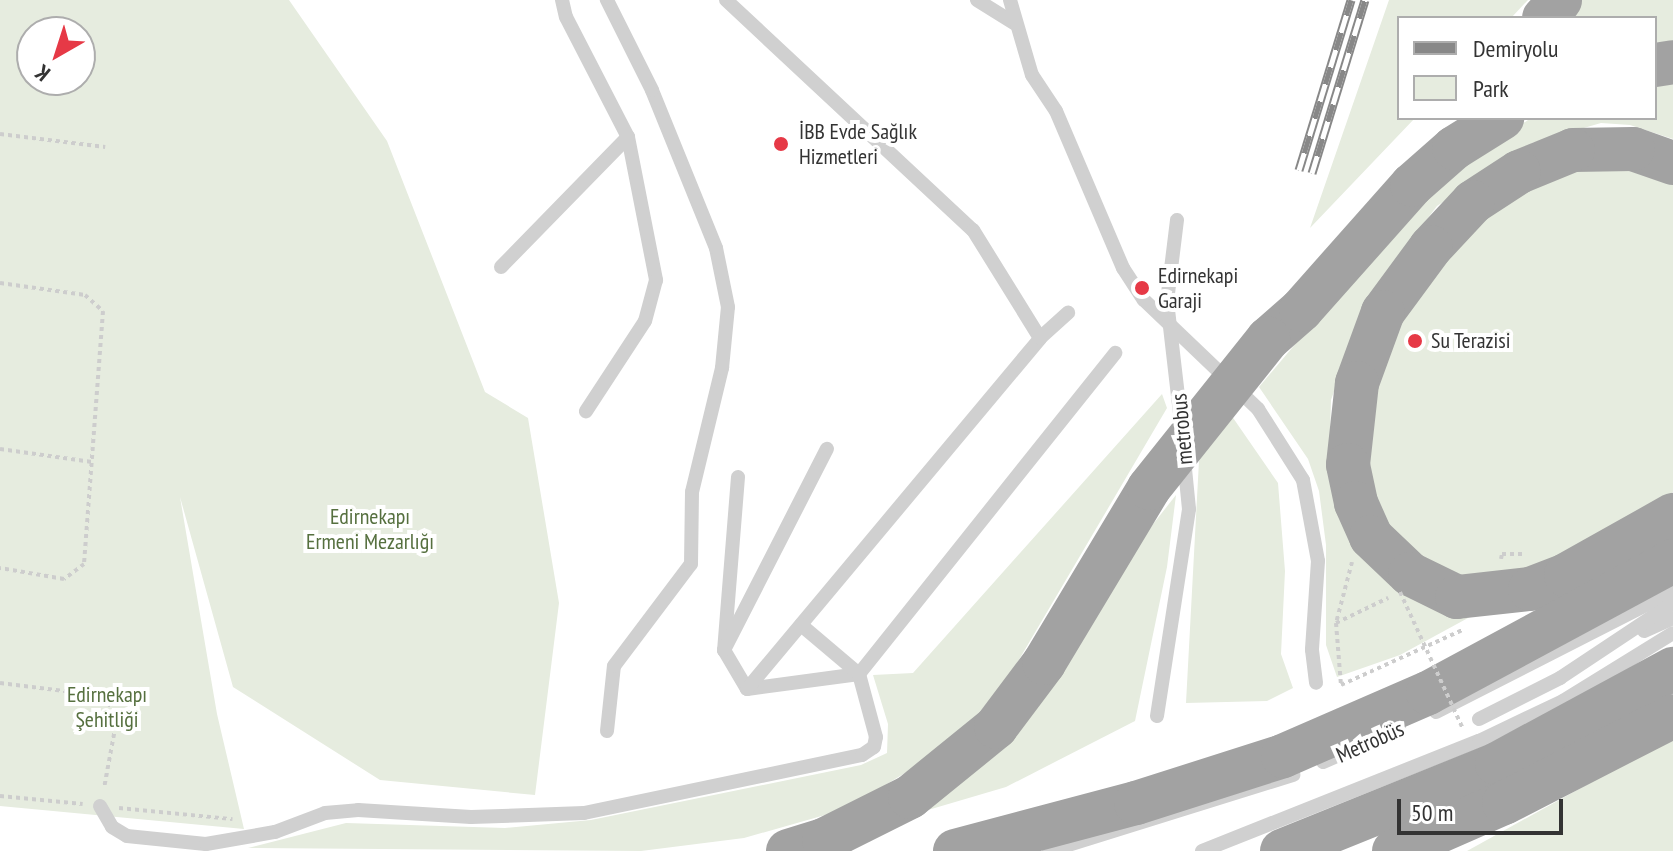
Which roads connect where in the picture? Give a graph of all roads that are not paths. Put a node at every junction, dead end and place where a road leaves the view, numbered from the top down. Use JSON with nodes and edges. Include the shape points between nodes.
{"nodes":[{"id":1,"x":562,"y":0,"type":"edge"},
{"id":2,"x":607,"y":0,"type":"edge"},
{"id":3,"x":726,"y":0,"type":"edge"},
{"id":4,"x":977,"y":0,"type":"edge"},
{"id":5,"x":1010,"y":0,"type":"edge"},
{"id":6,"x":1560,"y":0,"type":"edge"},
{"id":7,"x":1546,"y":16,"type":"edge"},
{"id":8,"x":1014,"y":23,"type":"junction"},
{"id":9,"x":1441,"y":120,"type":"edge"},
{"id":10,"x":1499,"y":120,"type":"edge"},
{"id":11,"x":628,"y":137,"type":"junction"},
{"id":12,"x":1673,"y":163,"type":"edge"},
{"id":13,"x":1177,"y":220,"type":"dead end"},
{"id":14,"x":501,"y":267,"type":"dead end"},
{"id":15,"x":1068,"y":313,"type":"dead end"},
{"id":16,"x":1169,"y":324,"type":"junction"},
{"id":17,"x":1040,"y":338,"type":"junction"},
{"id":18,"x":1268,"y":339,"type":"junction"},
{"id":19,"x":1115,"y":353,"type":"dead end"},
{"id":20,"x":586,"y":411,"type":"dead end"},
{"id":21,"x":827,"y":449,"type":"dead end"},
{"id":22,"x":738,"y":477,"type":"dead end"},
{"id":23,"x":1673,"y":515,"type":"edge"},
{"id":24,"x":1673,"y":561,"type":"edge"},
{"id":25,"x":1673,"y":591,"type":"edge"},
{"id":26,"x":1673,"y":603,"type":"edge"},
{"id":27,"x":1673,"y":618,"type":"edge"},
{"id":28,"x":801,"y":625,"type":"junction"},
{"id":29,"x":1673,"y":633,"type":"edge"},
{"id":30,"x":1618,"y":642,"type":"junction"},
{"id":31,"x":724,"y":650,"type":"junction"},
{"id":32,"x":1673,"y":669,"type":"edge"},
{"id":33,"x":859,"y":674,"type":"junction"},
{"id":34,"x":1316,"y":683,"type":"dead end"},
{"id":35,"x":747,"y":689,"type":"junction"},
{"id":36,"x":1157,"y":716,"type":"dead end"},
{"id":37,"x":1673,"y":717,"type":"edge"},
{"id":38,"x":1479,"y":719,"type":"dead end"},
{"id":39,"x":607,"y":731,"type":"dead end"},
{"id":40,"x":100,"y":806,"type":"road end"},
{"id":41,"x":788,"y":851,"type":"edge"},
{"id":42,"x":955,"y":851,"type":"edge"},
{"id":43,"x":1049,"y":851,"type":"edge"},
{"id":44,"x":1202,"y":851,"type":"edge"},
{"id":45,"x":1282,"y":851,"type":"edge"},
{"id":46,"x":1394,"y":851,"type":"edge"},
{"id":47,"x":1447,"y":851,"type":"edge"}],
"edges":[{"from":1,"to":11,"type":"lane"},
{"from":2,"to":39,"type":"lane","via":[[652,90],[716,248],[728,307],[722,368],[692,492],[691,564],[614,666]]},
{"from":3,"to":17,"type":"lane","via":[[973,230]]},
{"from":4,"to":8,"type":"lane"},
{"from":5,"to":8,"type":"lane"},
{"from":6,"to":7,"type":"highway"},
{"from":8,"to":16,"type":"lane","via":[[1032,75],[1056,111],[1101,212],[1107,238],[1144,300]]},
{"from":9,"to":18,"type":"highway","via":[[1392,175]]},
{"from":10,"to":18,"type":"highway","via":[[1454,148],[1412,185],[1301,310]]},
{"from":11,"to":14,"type":"lane"},
{"from":11,"to":20,"type":"lane","via":[[656,280],[645,321]]},
{"from":12,"to":23,"type":"highway","via":[[1607,145],[1573,150],[1519,172],[1473,202],[1431,247],[1383,312],[1369,342],[1349,428],[1348,465],[1371,537],[1410,574],[1457,597],[1489,597],[1566,575]]},
{"from":13,"to":16,"type":"lane","name":"metrobus"},
{"from":15,"to":17,"type":"lane"},
{"from":16,"to":34,"type":"lane","via":[[1258,409],[1303,480],[1318,561],[1312,650]]},
{"from":16,"to":36,"type":"lane","name":"metrobus","via":[[1189,509]]},
{"from":17,"to":28,"type":"lane"},
{"from":18,"to":41,"type":"highway","bridge":true,"via":[[1149,488],[1044,663],[996,727],[910,797],[824,840]]},
{"from":19,"to":33,"type":"lane"},
{"from":21,"to":31,"type":"lane"},
{"from":22,"to":31,"type":"lane"},
{"from":24,"to":42,"type":"highway","via":[[1428,693],[1283,756],[1136,803]]},
{"from":25,"to":43,"type":"lane","name":"Metrobüs","via":[[1497,685],[1360,747],[1212,803]]},
{"from":26,"to":30,"type":"lane"},
{"from":27,"to":30,"type":"lane"},
{"from":28,"to":33,"type":"lane"},
{"from":28,"to":35,"type":"lane"},
{"from":29,"to":44,"type":"lane","name":"Metrobüs","via":[[1563,701],[1479,741]]},
{"from":30,"to":38,"type":"lane"},
{"from":31,"to":35,"type":"lane"},
{"from":32,"to":45,"type":"highway","via":[[1497,764]]},
{"from":33,"to":35,"type":"lane"},
{"from":33,"to":40,"type":"lane","via":[[876,737],[874,747],[862,755],[584,813],[471,817],[358,810],[325,813],[275,832],[206,844],[127,836],[112,827]]},
{"from":37,"to":46,"type":"highway","via":[[1504,803]]},
{"from":37,"to":47,"type":"highway","via":[[1604,764]]}]}
